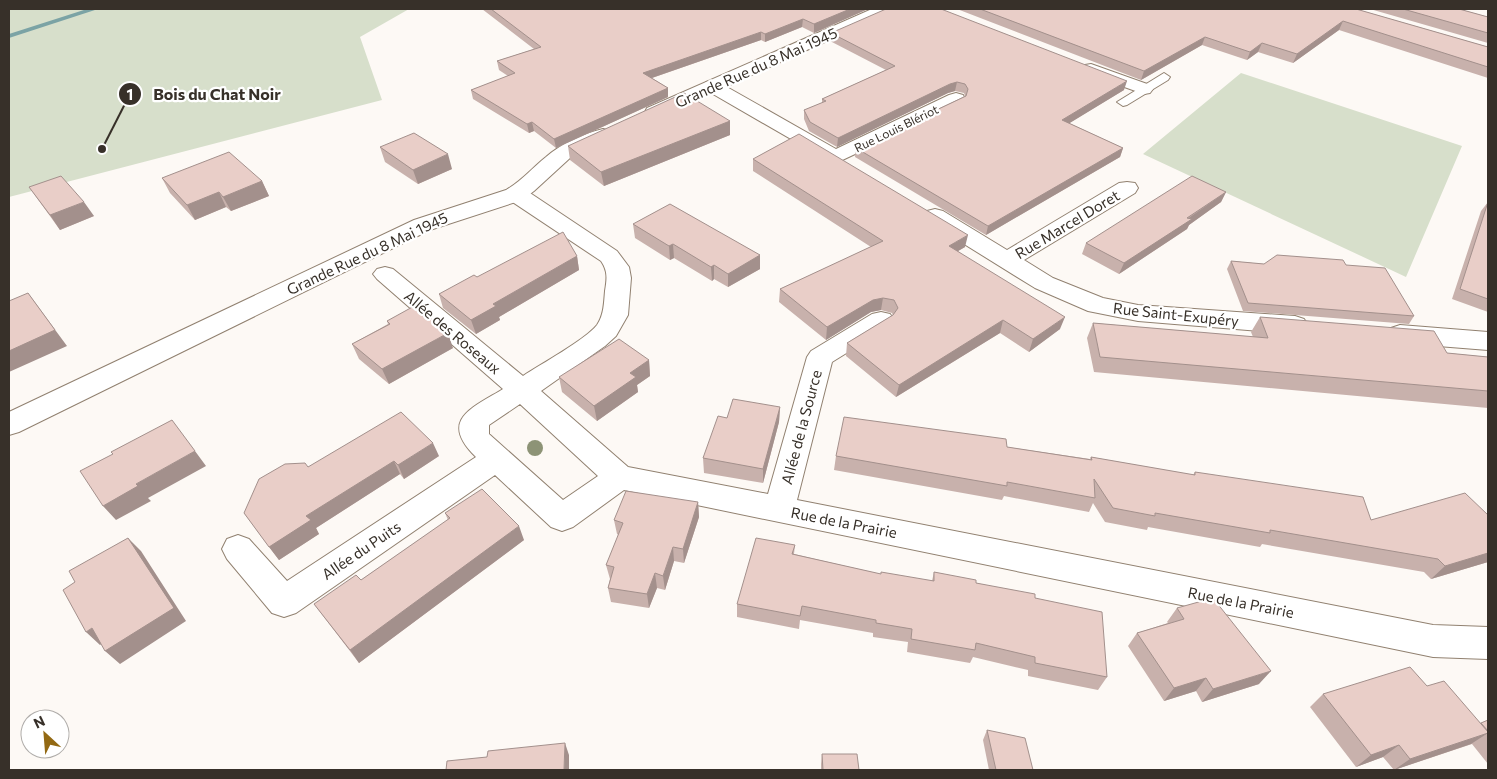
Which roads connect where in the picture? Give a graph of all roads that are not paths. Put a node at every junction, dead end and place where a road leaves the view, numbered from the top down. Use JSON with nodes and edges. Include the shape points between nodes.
{"nodes":[{"id":1,"x":885,"y":9,"type":"edge"},
{"id":2,"x":1072,"y":61,"type":"edge"},
{"id":3,"x":1164,"y":77,"type":"dead end"},
{"id":4,"x":712,"y":86,"type":"junction"},
{"id":5,"x":1144,"y":89,"type":"junction"},
{"id":6,"x":956,"y":99,"type":"edge"},
{"id":7,"x":1123,"y":102,"type":"dead end"},
{"id":8,"x":836,"y":157,"type":"junction"},
{"id":9,"x":862,"y":173,"type":"edge"},
{"id":10,"x":1127,"y":188,"type":"dead end"},
{"id":11,"x":516,"y":194,"type":"junction"},
{"id":12,"x":913,"y":204,"type":"edge"},
{"id":13,"x":1007,"y":260,"type":"junction"},
{"id":14,"x":385,"y":274,"type":"dead end"},
{"id":15,"x":881,"y":320,"type":"edge"},
{"id":16,"x":1312,"y":327,"type":"edge"},
{"id":17,"x":1381,"y":332,"type":"edge"},
{"id":18,"x":1488,"y":340,"type":"edge"},
{"id":19,"x":522,"y":390,"type":"junction"},
{"id":20,"x":9,"y":424,"type":"edge"},
{"id":21,"x":496,"y":459,"type":"junction"},
{"id":22,"x":619,"y":477,"type":"junction"},
{"id":23,"x":779,"y":509,"type":"junction"},
{"id":24,"x":238,"y":549,"type":"dead end"},
{"id":25,"x":1488,"y":643,"type":"edge"}],
"edges":[{"from":1,"to":4,"type":"street","name":"Grande Rue du 8 Mai 1945"},
{"from":2,"to":5,"type":"street"},
{"from":3,"to":5,"type":"lane"},
{"from":4,"to":8,"type":"street"},
{"from":4,"to":11,"type":"street","name":"Grande Rue du 8 Mai 1945","via":[[556,157]]},
{"from":5,"to":7,"type":"lane"},
{"from":6,"to":8,"type":"street","name":"Rue Louis Blériot"},
{"from":8,"to":9,"type":"street"},
{"from":10,"to":13,"type":"street","name":"Rue Marcel Doret"},
{"from":11,"to":19,"type":"street","via":[[609,256],[617,267],[619,278],[615,315],[607,330]]},
{"from":11,"to":20,"type":"street","name":"Grande Rue du 8 Mai 1945","via":[[422,225]]},
{"from":12,"to":13,"type":"street","name":"Rue Saint-Exupéry"},
{"from":13,"to":16,"type":"street","name":"Rue Saint-Exupéry","via":[[1044,283],[1097,305],[1138,313]]},
{"from":14,"to":19,"type":"street","name":"Allée des Roseaux"},
{"from":15,"to":23,"type":"street","name":"Allée de la Source","via":[[820,357]]},
{"from":17,"to":18,"type":"street"},
{"from":19,"to":21,"type":"street","via":[[475,420],[476,438]]},
{"from":19,"to":22,"type":"street"},
{"from":21,"to":22,"type":"street","via":[[562,518]]},
{"from":21,"to":24,"type":"street","name":"Allée du Puits","via":[[284,602]]},
{"from":22,"to":23,"type":"street","name":"Rue de la Prairie"},
{"from":23,"to":25,"type":"street","name":"Rue de la Prairie","via":[[1434,641]]}]}
